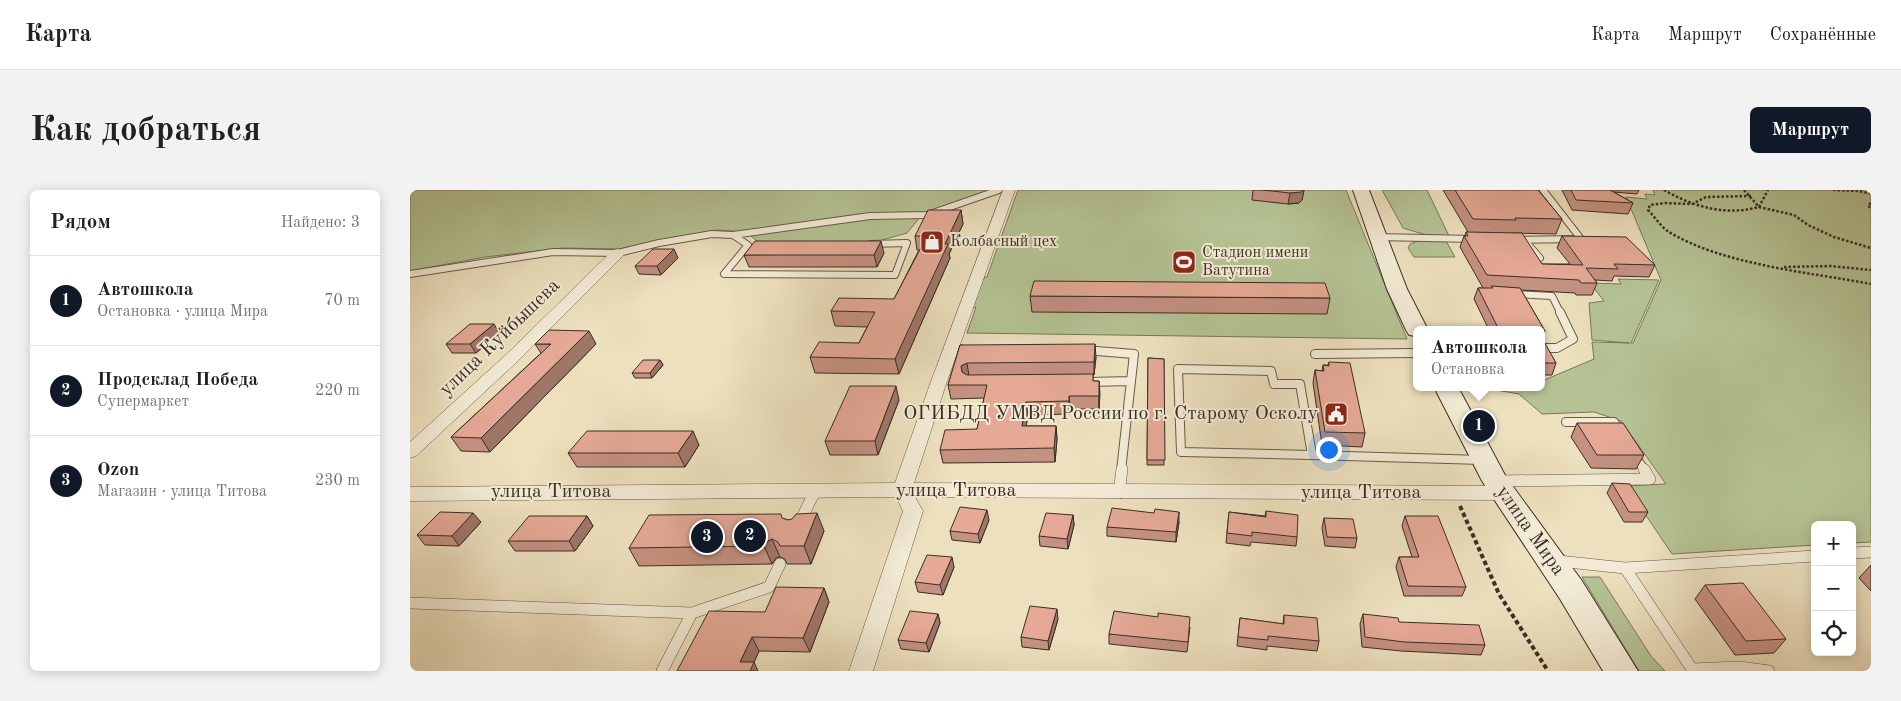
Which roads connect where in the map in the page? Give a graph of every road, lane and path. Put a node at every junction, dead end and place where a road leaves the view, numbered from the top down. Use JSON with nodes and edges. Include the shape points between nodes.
{"nodes":[{"id":1,"x":999,"y":190,"type":"edge"},
{"id":2,"x":1009,"y":190,"type":"edge"},
{"id":3,"x":1361,"y":190,"type":"edge"},
{"id":4,"x":1543,"y":190,"type":"edge"},
{"id":5,"x":1664,"y":190,"type":"edge"},
{"id":6,"x":1744,"y":190,"type":"edge"},
{"id":7,"x":1768,"y":190,"type":"edge"},
{"id":8,"x":1833,"y":190,"type":"edge"},
{"id":9,"x":1871,"y":194,"type":"edge"},
{"id":10,"x":1751,"y":196,"type":"junction"},
{"id":11,"x":1871,"y":203,"type":"edge"},
{"id":12,"x":1692,"y":204,"type":"junction"},
{"id":13,"x":1759,"y":207,"type":"junction"},
{"id":14,"x":1871,"y":209,"type":"edge"},
{"id":15,"x":733,"y":235,"type":"junction"},
{"id":16,"x":1376,"y":237,"type":"junction"},
{"id":17,"x":1484,"y":239,"type":"edge"},
{"id":18,"x":1504,"y":239,"type":"edge"},
{"id":19,"x":1523,"y":240,"type":"junction"},
{"id":20,"x":866,"y":244,"type":"edge"},
{"id":21,"x":748,"y":245,"type":"junction"},
{"id":22,"x":758,"y":245,"type":"edge"},
{"id":23,"x":1871,"y":248,"type":"edge"},
{"id":24,"x":618,"y":254,"type":"junction"},
{"id":25,"x":1540,"y":258,"type":"edge"},
{"id":26,"x":1781,"y":268,"type":"junction"},
{"id":27,"x":1871,"y":270,"type":"edge"},
{"id":28,"x":410,"y":274,"type":"edge"},
{"id":29,"x":1871,"y":284,"type":"edge"},
{"id":30,"x":1504,"y":293,"type":"edge"},
{"id":31,"x":1415,"y":326,"type":"edge"},
{"id":32,"x":1545,"y":348,"type":"edge"},
{"id":33,"x":1079,"y":349,"type":"edge"},
{"id":34,"x":1413,"y":353,"type":"edge"},
{"id":35,"x":1315,"y":354,"type":"dead end"},
{"id":36,"x":1084,"y":382,"type":"edge"},
{"id":37,"x":1131,"y":382,"type":"junction"},
{"id":38,"x":1448,"y":391,"type":"edge"},
{"id":39,"x":1566,"y":422,"type":"dead end"},
{"id":40,"x":410,"y":452,"type":"edge"},
{"id":41,"x":1312,"y":456,"type":"junction"},
{"id":42,"x":1493,"y":478,"type":"junction"},
{"id":43,"x":902,"y":490,"type":"junction"},
{"id":44,"x":815,"y":491,"type":"junction"},
{"id":45,"x":1119,"y":492,"type":"junction"},
{"id":46,"x":1454,"y":493,"type":"junction"},
{"id":47,"x":410,"y":494,"type":"edge"},
{"id":48,"x":795,"y":532,"type":"edge"},
{"id":49,"x":1871,"y":552,"type":"edge"},
{"id":50,"x":1856,"y":553,"type":"edge"},
{"id":51,"x":1811,"y":556,"type":"edge"},
{"id":52,"x":1551,"y":560,"type":"junction"},
{"id":53,"x":780,"y":564,"type":"dead end"},
{"id":54,"x":1625,"y":568,"type":"junction"},
{"id":55,"x":410,"y":603,"type":"edge"},
{"id":56,"x":692,"y":613,"type":"junction"},
{"id":57,"x":1692,"y":670,"type":"edge"},
{"id":58,"x":662,"y":671,"type":"edge"},
{"id":59,"x":861,"y":671,"type":"edge"},
{"id":60,"x":870,"y":671,"type":"edge"},
{"id":61,"x":1548,"y":671,"type":"edge"},
{"id":62,"x":1620,"y":671,"type":"edge"},
{"id":63,"x":1769,"y":671,"type":"edge"}],
"edges":[{"from":1,"to":15,"type":"lane","via":[[927,215],[870,216]]},
{"from":2,"to":43,"type":"street"},
{"from":3,"to":16,"type":"main road"},
{"from":4,"to":19,"type":"lane","via":[[1581,239]]},
{"from":5,"to":12,"type":"path"},
{"from":6,"to":10,"type":"path"},
{"from":7,"to":13,"type":"path"},
{"from":8,"to":9,"type":"path"},
{"from":10,"to":12,"type":"path","via":[[1706,197]]},
{"from":10,"to":13,"type":"path"},
{"from":11,"to":14,"type":"path","via":[[1868,204]]},
{"from":12,"to":13,"type":"path","via":[[1731,211],[1749,211]]},
{"from":12,"to":26,"type":"path","via":[[1665,203],[1650,206],[1648,210],[1668,231],[1693,244],[1735,259]]},
{"from":13,"to":23,"type":"path","via":[[1794,215],[1834,237]]},
{"from":15,"to":21,"type":"lane"},
{"from":15,"to":24,"type":"lane","via":[[712,234]]},
{"from":16,"to":17,"type":"lane"},
{"from":16,"to":31,"type":"main road"},
{"from":18,"to":19,"type":"lane"},
{"from":19,"to":25,"type":"lane"},
{"from":20,"to":21,"type":"lane","via":[[907,243],[895,275],[724,274]]},
{"from":21,"to":22,"type":"lane"},
{"from":24,"to":28,"type":"lane","via":[[553,252]]},
{"from":24,"to":40,"type":"street","name":"улица Куйбышева"},
{"from":26,"to":27,"type":"path","via":[[1798,265]]},
{"from":26,"to":29,"type":"path"},
{"from":30,"to":32,"type":"lane","via":[[1552,296],[1573,339],[1557,348]]},
{"from":33,"to":37,"type":"lane","via":[[1134,354]]},
{"from":34,"to":35,"type":"lane"},
{"from":36,"to":37,"type":"lane"},
{"from":37,"to":45,"type":"lane"},
{"from":38,"to":42,"type":"main road","name":"улица Мира"},
{"from":39,"to":42,"type":"lane","via":[[1614,422],[1650,479]]},
{"from":41,"to":41,"type":"lane","via":[[1181,452],[1178,369],[1271,371],[1274,384],[1300,384]]},
{"from":41,"to":42,"type":"lane"},
{"from":42,"to":46,"type":"street","name":"улица Титова"},
{"from":42,"to":52,"type":"main road","name":"улица Мира"},
{"from":43,"to":44,"type":"street","name":"улица Титова"},
{"from":43,"to":45,"type":"street","name":"улица Титова"},
{"from":43,"to":59,"type":"street","via":[[912,510]]},
{"from":44,"to":47,"type":"street","name":"улица Титова"},
{"from":44,"to":48,"type":"lane"},
{"from":45,"to":46,"type":"street","name":"улица Титова"},
{"from":46,"to":61,"type":"path","via":[[1499,594]]},
{"from":49,"to":50,"type":"lane"},
{"from":51,"to":54,"type":"lane"},
{"from":52,"to":54,"type":"lane"},
{"from":52,"to":62,"type":"main road","name":"улица Мира"},
{"from":53,"to":56,"type":"lane","via":[[769,586]]},
{"from":54,"to":57,"type":"lane"},
{"from":55,"to":56,"type":"lane"},
{"from":56,"to":58,"type":"lane"},
{"from":57,"to":63,"type":"lane","via":[[1739,667]]},
{"from":59,"to":60,"type":"street"}]}
